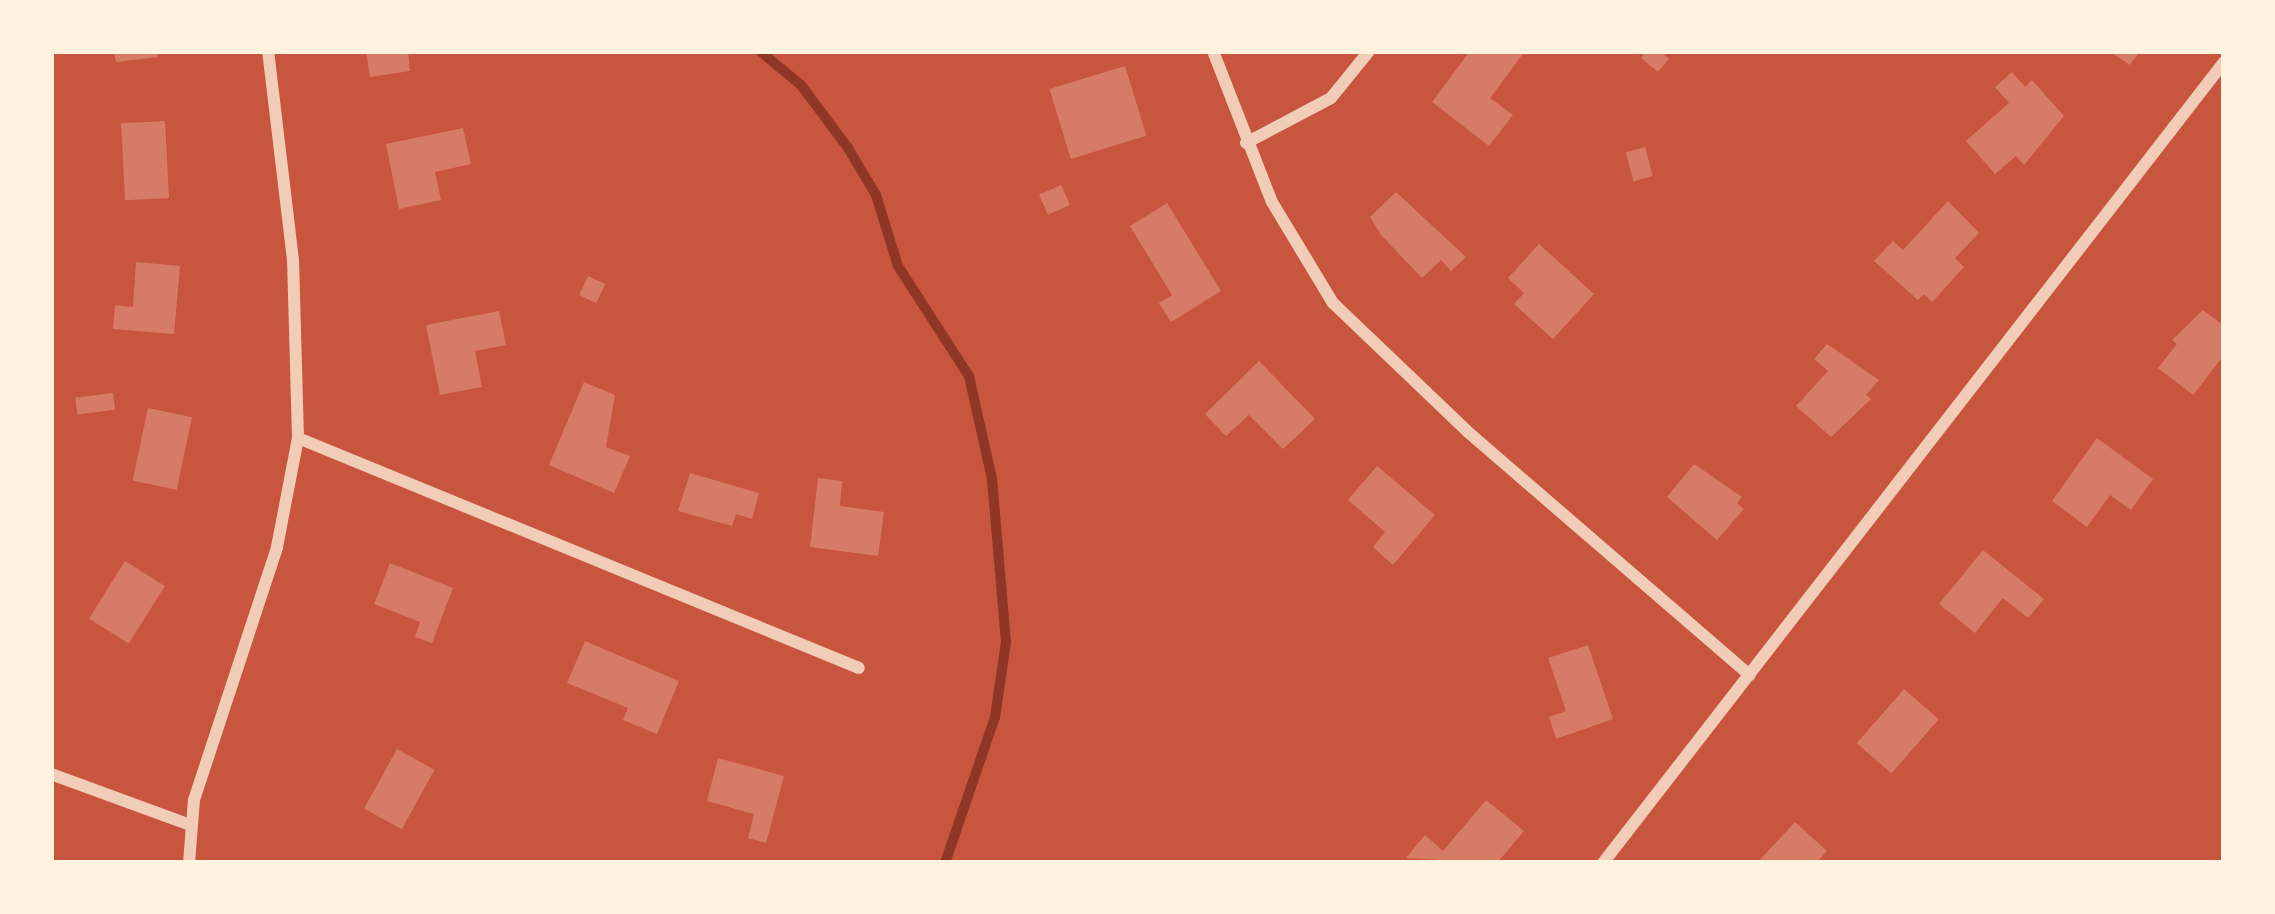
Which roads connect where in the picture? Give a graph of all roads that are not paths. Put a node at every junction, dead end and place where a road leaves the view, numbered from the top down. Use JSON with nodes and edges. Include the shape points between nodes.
{"nodes":[{"id":1,"x":268,"y":51,"type":"edge"},
{"id":2,"x":1213,"y":51,"type":"edge"},
{"id":3,"x":1369,"y":51,"type":"edge"},
{"id":4,"x":2224,"y":62,"type":"edge"},
{"id":5,"x":1246,"y":143,"type":"junction"},
{"id":6,"x":298,"y":438,"type":"junction"},
{"id":7,"x":860,"y":668,"type":"dead end"},
{"id":8,"x":1750,"y":675,"type":"junction"},
{"id":9,"x":51,"y":774,"type":"edge"},
{"id":10,"x":190,"y":825,"type":"junction"},
{"id":11,"x":189,"y":863,"type":"edge"},
{"id":12,"x":1603,"y":863,"type":"edge"}],
"edges":[{"from":1,"to":6,"type":"street","via":[[293,260]]},
{"from":2,"to":5,"type":"street"},
{"from":3,"to":5,"type":"street","via":[[1330,98]]},
{"from":4,"to":8,"type":"street"},
{"from":5,"to":8,"type":"street","via":[[1309,270],[1353,325]]},
{"from":6,"to":7,"type":"street"},
{"from":6,"to":10,"type":"street","via":[[277,547]]},
{"from":8,"to":12,"type":"street"},
{"from":9,"to":10,"type":"street"},
{"from":10,"to":11,"type":"street"}]}
